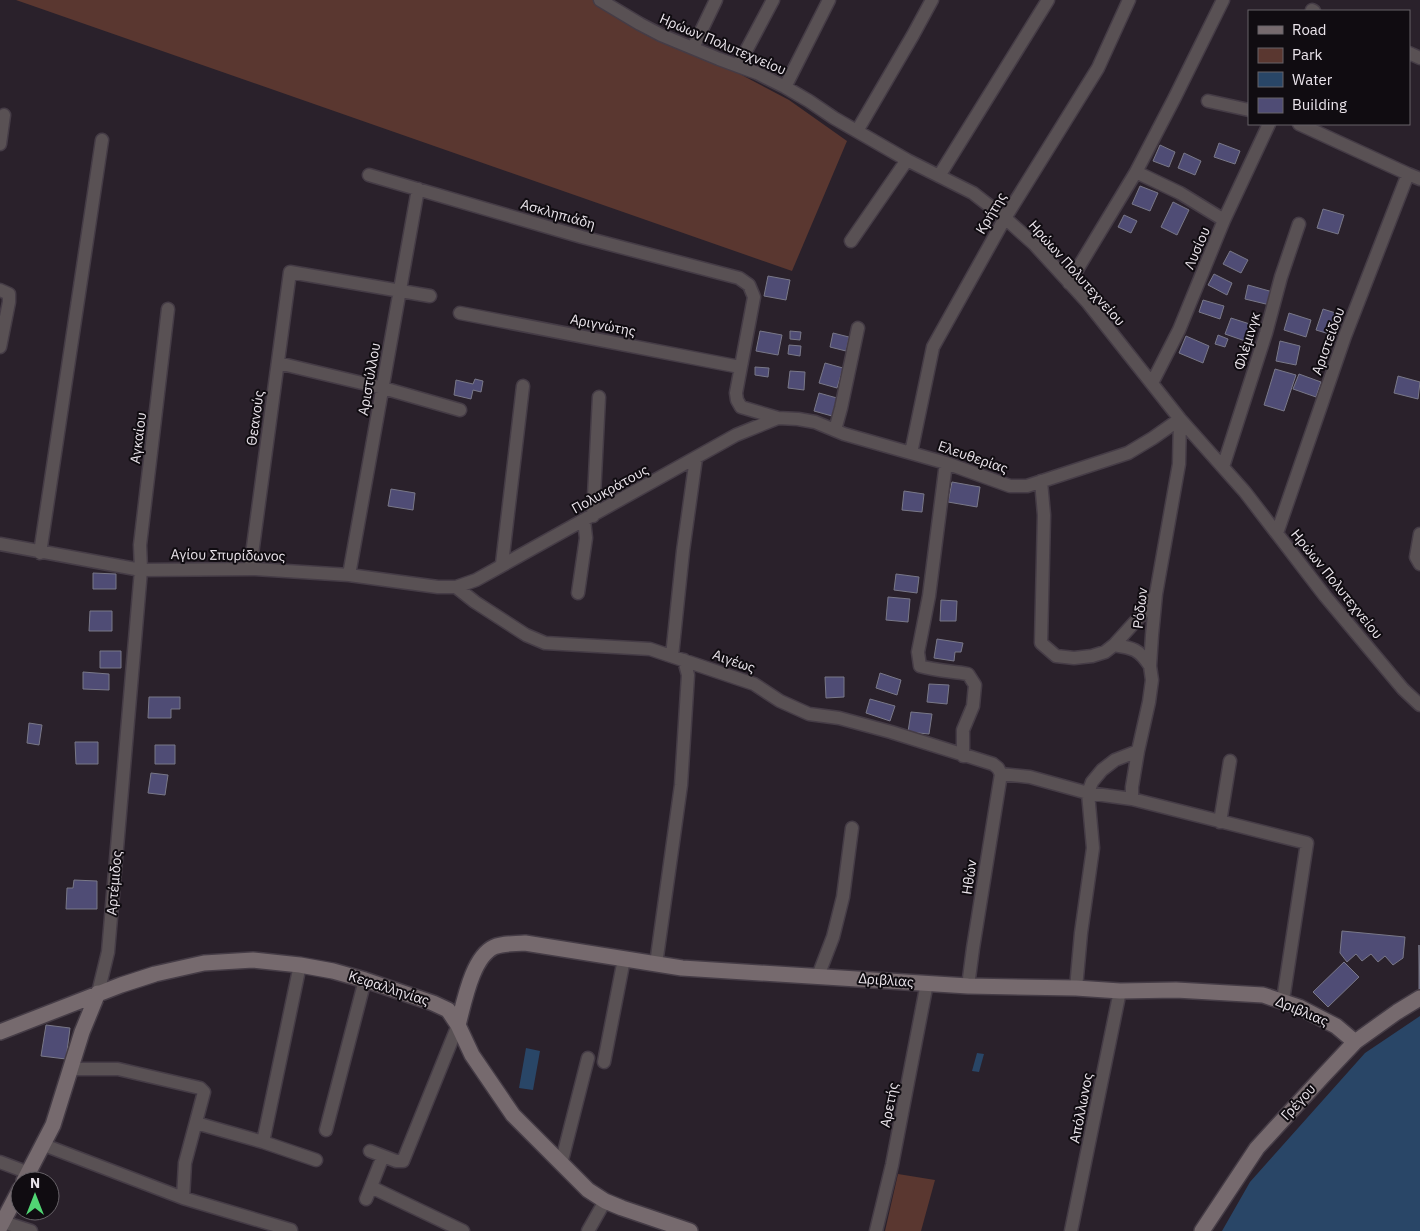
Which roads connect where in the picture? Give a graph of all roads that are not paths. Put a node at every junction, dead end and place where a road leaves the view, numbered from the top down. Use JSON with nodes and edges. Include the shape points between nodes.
{"nodes":[{"id":1,"x":601,"y":0,"type":"edge"},
{"id":2,"x":716,"y":0,"type":"edge"},
{"id":3,"x":773,"y":0,"type":"edge"},
{"id":4,"x":829,"y":0,"type":"edge"},
{"id":5,"x":932,"y":0,"type":"edge"},
{"id":6,"x":1048,"y":0,"type":"edge"},
{"id":7,"x":1129,"y":0,"type":"edge"},
{"id":8,"x":1223,"y":0,"type":"edge"},
{"id":9,"x":693,"y":48,"type":"junction"},
{"id":10,"x":738,"y":66,"type":"junction"},
{"id":11,"x":784,"y":87,"type":"junction"},
{"id":12,"x":1208,"y":101,"type":"dead end"},
{"id":13,"x":1248,"y":110,"type":"edge"},
{"id":14,"x":4,"y":115,"type":"dead end"},
{"id":15,"x":1269,"y":125,"type":"edge"},
{"id":16,"x":1301,"y":125,"type":"edge"},
{"id":17,"x":857,"y":131,"type":"junction"},
{"id":18,"x":102,"y":140,"type":"dead end"},
{"id":19,"x":0,"y":144,"type":"edge"},
{"id":20,"x":907,"y":160,"type":"junction"},
{"id":21,"x":1136,"y":172,"type":"junction"},
{"id":22,"x":369,"y":175,"type":"dead end"},
{"id":23,"x":939,"y":176,"type":"junction"},
{"id":24,"x":1414,"y":176,"type":"edge"},
{"id":25,"x":418,"y":189,"type":"junction"},
{"id":26,"x":1005,"y":218,"type":"junction"},
{"id":27,"x":1224,"y":220,"type":"junction"},
{"id":28,"x":1299,"y":224,"type":"dead end"},
{"id":29,"x":851,"y":241,"type":"dead end"},
{"id":30,"x":1068,"y":283,"type":"junction"},
{"id":31,"x":0,"y":290,"type":"edge"},
{"id":32,"x":400,"y":292,"type":"junction"},
{"id":33,"x":430,"y":296,"type":"dead end"},
{"id":34,"x":168,"y":309,"type":"dead end"},
{"id":35,"x":460,"y":313,"type":"dead end"},
{"id":36,"x":858,"y":328,"type":"dead end"},
{"id":37,"x":0,"y":347,"type":"edge"},
{"id":38,"x":278,"y":363,"type":"junction"},
{"id":39,"x":740,"y":367,"type":"junction"},
{"id":40,"x":1152,"y":383,"type":"junction"},
{"id":41,"x":523,"y":386,"type":"dead end"},
{"id":42,"x":383,"y":388,"type":"junction"},
{"id":43,"x":599,"y":397,"type":"dead end"},
{"id":44,"x":460,"y":410,"type":"dead end"},
{"id":45,"x":778,"y":418,"type":"junction"},
{"id":46,"x":1180,"y":419,"type":"junction"},
{"id":47,"x":835,"y":430,"type":"junction"},
{"id":48,"x":911,"y":453,"type":"junction"},
{"id":49,"x":696,"y":458,"type":"junction"},
{"id":50,"x":946,"y":463,"type":"junction"},
{"id":51,"x":1223,"y":467,"type":"junction"},
{"id":52,"x":1041,"y":481,"type":"junction"},
{"id":53,"x":588,"y":518,"type":"junction"},
{"id":54,"x":1277,"y":533,"type":"junction"},
{"id":55,"x":1420,"y":534,"type":"edge"},
{"id":56,"x":0,"y":544,"type":"edge"},
{"id":57,"x":40,"y":552,"type":"junction"},
{"id":58,"x":502,"y":564,"type":"junction"},
{"id":59,"x":1420,"y":564,"type":"edge"},
{"id":60,"x":250,"y":569,"type":"junction"},
{"id":61,"x":141,"y":570,"type":"junction"},
{"id":62,"x":349,"y":575,"type":"junction"},
{"id":63,"x":456,"y":587,"type":"junction"},
{"id":64,"x":578,"y":593,"type":"dead end"},
{"id":65,"x":1156,"y":594,"type":"junction"},
{"id":66,"x":1114,"y":645,"type":"junction"},
{"id":67,"x":678,"y":658,"type":"junction"},
{"id":68,"x":1150,"y":666,"type":"junction"},
{"id":69,"x":1420,"y":705,"type":"edge"},
{"id":70,"x":1138,"y":751,"type":"junction"},
{"id":71,"x":963,"y":756,"type":"junction"},
{"id":72,"x":1230,"y":760,"type":"dead end"},
{"id":73,"x":1000,"y":774,"type":"junction"},
{"id":74,"x":1088,"y":794,"type":"junction"},
{"id":75,"x":1132,"y":799,"type":"junction"},
{"id":76,"x":1220,"y":822,"type":"junction"},
{"id":77,"x":852,"y":828,"type":"dead end"},
{"id":78,"x":624,"y":959,"type":"junction"},
{"id":79,"x":656,"y":964,"type":"junction"},
{"id":80,"x":300,"y":965,"type":"junction"},
{"id":81,"x":818,"y":976,"type":"junction"},
{"id":82,"x":365,"y":980,"type":"junction"},
{"id":83,"x":927,"y":983,"type":"junction"},
{"id":84,"x":968,"y":986,"type":"junction"},
{"id":85,"x":1076,"y":988,"type":"junction"},
{"id":86,"x":1120,"y":991,"type":"junction"},
{"id":87,"x":98,"y":993,"type":"junction"},
{"id":88,"x":1420,"y":998,"type":"edge"},
{"id":89,"x":1283,"y":1000,"type":"junction"},
{"id":90,"x":458,"y":1025,"type":"junction"},
{"id":91,"x":0,"y":1032,"type":"edge"},
{"id":92,"x":1356,"y":1042,"type":"junction"},
{"id":93,"x":588,"y":1058,"type":"dead end"},
{"id":94,"x":604,"y":1062,"type":"dead end"},
{"id":95,"x":71,"y":1069,"type":"junction"},
{"id":96,"x":196,"y":1123,"type":"junction"},
{"id":97,"x":326,"y":1130,"type":"dead end"},
{"id":98,"x":263,"y":1142,"type":"junction"},
{"id":99,"x":44,"y":1145,"type":"junction"},
{"id":100,"x":370,"y":1151,"type":"dead end"},
{"id":101,"x":383,"y":1156,"type":"junction"},
{"id":102,"x":316,"y":1160,"type":"dead end"},
{"id":103,"x":0,"y":1162,"type":"edge"},
{"id":104,"x":561,"y":1164,"type":"junction"},
{"id":105,"x":16,"y":1171,"type":"edge"},
{"id":106,"x":30,"y":1171,"type":"edge"},
{"id":107,"x":184,"y":1198,"type":"junction"},
{"id":108,"x":605,"y":1201,"type":"junction"},
{"id":109,"x":10,"y":1207,"type":"edge"},
{"id":110,"x":1,"y":1224,"type":"edge"},
{"id":111,"x":291,"y":1230,"type":"edge"},
{"id":112,"x":31,"y":1231,"type":"edge"},
{"id":113,"x":463,"y":1231,"type":"edge"},
{"id":114,"x":588,"y":1231,"type":"edge"},
{"id":115,"x":690,"y":1231,"type":"edge"},
{"id":116,"x":876,"y":1231,"type":"edge"},
{"id":117,"x":1071,"y":1231,"type":"edge"},
{"id":118,"x":1202,"y":1231,"type":"edge"}],
"edges":[{"from":1,"to":9,"type":"street","name":"Ηρώων Πολυτεχνείου","via":[[640,24]]},
{"from":2,"to":9,"type":"street"},
{"from":3,"to":10,"type":"street"},
{"from":4,"to":11,"type":"street"},
{"from":5,"to":17,"type":"street"},
{"from":6,"to":23,"type":"street"},
{"from":7,"to":26,"type":"street","name":"Κρήτης","via":[[1098,68]]},
{"from":8,"to":21,"type":"street"},
{"from":9,"to":10,"type":"street","name":"Ηρώων Πολυτεχνείου"},
{"from":10,"to":11,"type":"street","name":"Ηρώων Πολυτεχνείου"},
{"from":11,"to":17,"type":"street","name":"Ηρώων Πολυτεχνείου"},
{"from":12,"to":13,"type":"street"},
{"from":14,"to":19,"type":"street"},
{"from":15,"to":27,"type":"street","name":"Λυσίου"},
{"from":16,"to":24,"type":"street"},
{"from":17,"to":20,"type":"street","name":"Ηρώων Πολυτεχνείου"},
{"from":18,"to":57,"type":"street"},
{"from":20,"to":23,"type":"street","name":"Ηρώων Πολυτεχνείου"},
{"from":20,"to":29,"type":"street"},
{"from":21,"to":27,"type":"street","via":[[1180,193]]},
{"from":21,"to":30,"type":"street"},
{"from":22,"to":25,"type":"street","name":"Ασκληπιάδη"},
{"from":23,"to":26,"type":"street","name":"Ηρώων Πολυτεχνείου","via":[[973,193]]},
{"from":24,"to":54,"type":"street","name":"Αριστείδου","via":[[1345,336]]},
{"from":25,"to":32,"type":"street","name":"Αριστύλλου"},
{"from":25,"to":39,"type":"street","name":"Ασκληπιάδη","via":[[738,278],[748,285],[754,296]]},
{"from":26,"to":30,"type":"street","name":"Ηρώων Πολυτεχνείου","via":[[1034,244]]},
{"from":26,"to":48,"type":"street","name":"Κρήτης","via":[[933,347]]},
{"from":27,"to":40,"type":"street","name":"Λυσίου","via":[[1179,330]]},
{"from":28,"to":51,"type":"street","name":"Φλέμινγκ"},
{"from":30,"to":40,"type":"street","name":"Ηρώων Πολυτεχνείου"},
{"from":31,"to":37,"type":"street","via":[[9,294],[9,302]]},
{"from":32,"to":33,"type":"street"},
{"from":32,"to":38,"type":"street","name":"Θεανούς","via":[[290,272]]},
{"from":32,"to":42,"type":"street","name":"Αριστύλλου"},
{"from":34,"to":61,"type":"street","name":"Αγκαίου","via":[[140,545]]},
{"from":35,"to":39,"type":"street","name":"Αριγνώτης"},
{"from":36,"to":47,"type":"street"},
{"from":38,"to":42,"type":"street"},
{"from":38,"to":60,"type":"street","name":"Θεανούς"},
{"from":39,"to":45,"type":"street","via":[[736,392],[742,406]]},
{"from":40,"to":46,"type":"street","name":"Ηρώων Πολυτεχνείου"},
{"from":41,"to":58,"type":"street"},
{"from":42,"to":44,"type":"street"},
{"from":42,"to":62,"type":"street","name":"Αριστύλλου"},
{"from":43,"to":53,"type":"street"},
{"from":45,"to":47,"type":"street","name":"Ελευθερίας","via":[[798,418]]},
{"from":45,"to":49,"type":"street","name":"Πολυκράτους","via":[[736,435]]},
{"from":46,"to":51,"type":"street","name":"Ηρώων Πολυτεχνείου"},
{"from":46,"to":52,"type":"street","name":"Ελευθερίας","via":[[1128,453]]},
{"from":46,"to":65,"type":"street","name":"Ρόδων","via":[[1179,464]]},
{"from":47,"to":48,"type":"street","name":"Ελευθερίας"},
{"from":48,"to":50,"type":"street","name":"Ελευθερίας"},
{"from":49,"to":53,"type":"street","name":"Πολυκράτους"},
{"from":49,"to":67,"type":"street","via":[[682,560]]},
{"from":50,"to":52,"type":"street","name":"Ελευθερίας","via":[[1010,486],[1027,486]]},
{"from":50,"to":71,"type":"street","via":[[929,596],[918,652],[920,666],[968,674],[975,685],[972,706],[962,730]]},
{"from":51,"to":54,"type":"street","name":"Ηρώων Πολυτεχνείου"},
{"from":52,"to":66,"type":"street","via":[[1044,515],[1041,643],[1056,656],[1074,658],[1105,652]]},
{"from":53,"to":58,"type":"street","name":"Πολυκράτους"},
{"from":53,"to":64,"type":"street"},
{"from":54,"to":69,"type":"street","name":"Ηρώων Πολυτεχνείου","via":[[1325,596]]},
{"from":55,"to":59,"type":"street","via":[[1416,557]]},
{"from":56,"to":57,"type":"street","name":"Αγίου Σπυρίδωνος"},
{"from":57,"to":61,"type":"street","name":"Αγίου Σπυρίδωνος"},
{"from":58,"to":63,"type":"street","name":"Πολυκράτους","via":[[476,580]]},
{"from":60,"to":61,"type":"street","name":"Αγίου Σπυρίδωνος"},
{"from":60,"to":62,"type":"street","name":"Αγίου Σπυρίδωνος"},
{"from":61,"to":87,"type":"street","name":"Αρτέμιδος","via":[[108,952]]},
{"from":62,"to":63,"type":"street","name":"Αγίου Σπυρίδωνος"},
{"from":63,"to":67,"type":"street","name":"Αιγέως","via":[[526,635],[545,643],[641,648]]},
{"from":65,"to":66,"type":"street"},
{"from":65,"to":68,"type":"street","name":"Ρόδων"},
{"from":66,"to":68,"type":"street","via":[[1142,652]]},
{"from":67,"to":71,"type":"street","name":"Αιγέως","via":[[754,684],[809,714],[839,718]]},
{"from":67,"to":79,"type":"street","via":[[688,675],[681,785]]},
{"from":68,"to":70,"type":"street","name":"Ρόδων","via":[[1149,702]]},
{"from":70,"to":74,"type":"street","via":[[1115,760],[1102,770],[1092,782]]},
{"from":70,"to":75,"type":"street","name":"Ρόδων"},
{"from":71,"to":73,"type":"street","name":"Αιγέως","via":[[993,764]]},
{"from":72,"to":76,"type":"street"},
{"from":73,"to":74,"type":"street","via":[[1030,777]]},
{"from":73,"to":84,"type":"street","name":"Ηθών"},
{"from":74,"to":75,"type":"street"},
{"from":74,"to":85,"type":"street","via":[[1093,848]]},
{"from":75,"to":76,"type":"street"},
{"from":76,"to":89,"type":"street","via":[[1307,843]]},
{"from":77,"to":81,"type":"street","via":[[843,896],[833,937]]},
{"from":78,"to":79,"type":"street","name":"Δριβλιας"},
{"from":78,"to":90,"type":"street","name":"Δριβλιας","via":[[525,944],[494,947],[479,961]]},
{"from":78,"to":94,"type":"street"},
{"from":79,"to":81,"type":"street","name":"Δριβλιας"},
{"from":80,"to":82,"type":"street","name":"Κεφαλληνίας"},
{"from":80,"to":87,"type":"street","name":"Κεφαλληνίας","via":[[253,960],[204,963],[155,974]]},
{"from":80,"to":98,"type":"street"},
{"from":81,"to":83,"type":"street","name":"Δριβλιας"},
{"from":82,"to":90,"type":"street","name":"Κεφαλληνίας","via":[[442,1006]]},
{"from":82,"to":97,"type":"street"},
{"from":83,"to":84,"type":"street","name":"Δριβλιας"},
{"from":83,"to":116,"type":"street","name":"Αρετής"},
{"from":84,"to":85,"type":"street","name":"Δριβλιας"},
{"from":85,"to":86,"type":"street","name":"Δριβλιας"},
{"from":86,"to":89,"type":"street","name":"Δριβλιας","via":[[1238,992]]},
{"from":86,"to":117,"type":"street","name":"Απόλλωνος"},
{"from":87,"to":91,"type":"street","name":"Κεφαλληνίας"},
{"from":87,"to":95,"type":"street","name":"Αρτέμιδος"},
{"from":88,"to":92,"type":"street","name":"Γρέγου"},
{"from":89,"to":92,"type":"street","name":"Δριβλιας","via":[[1336,1026]]},
{"from":90,"to":101,"type":"street","via":[[403,1161]]},
{"from":90,"to":104,"type":"street","name":"Κεφαλληνίας","via":[[472,1055],[513,1115]]},
{"from":92,"to":118,"type":"street","name":"Γρέγου","via":[[1257,1148]]},
{"from":93,"to":104,"type":"street"},
{"from":95,"to":96,"type":"street","via":[[118,1068],[200,1088],[204,1092]]},
{"from":95,"to":99,"type":"street","name":"Αρτέμιδος"},
{"from":96,"to":98,"type":"street"},
{"from":96,"to":107,"type":"street","via":[[185,1163]]},
{"from":98,"to":102,"type":"street"},
{"from":99,"to":106,"type":"street","name":"Αρτέμιδος"},
{"from":99,"to":107,"type":"street"},
{"from":100,"to":101,"type":"street"},
{"from":101,"to":113,"type":"street","via":[[369,1193]]},
{"from":103,"to":105,"type":"street"},
{"from":104,"to":108,"type":"street","name":"Κεφαλληνίας","via":[[588,1190]]},
{"from":107,"to":111,"type":"street"},
{"from":108,"to":114,"type":"street"},
{"from":108,"to":115,"type":"street","name":"Κεφαλληνίας"},
{"from":109,"to":110,"type":"street"},
{"from":110,"to":112,"type":"street"}]}
